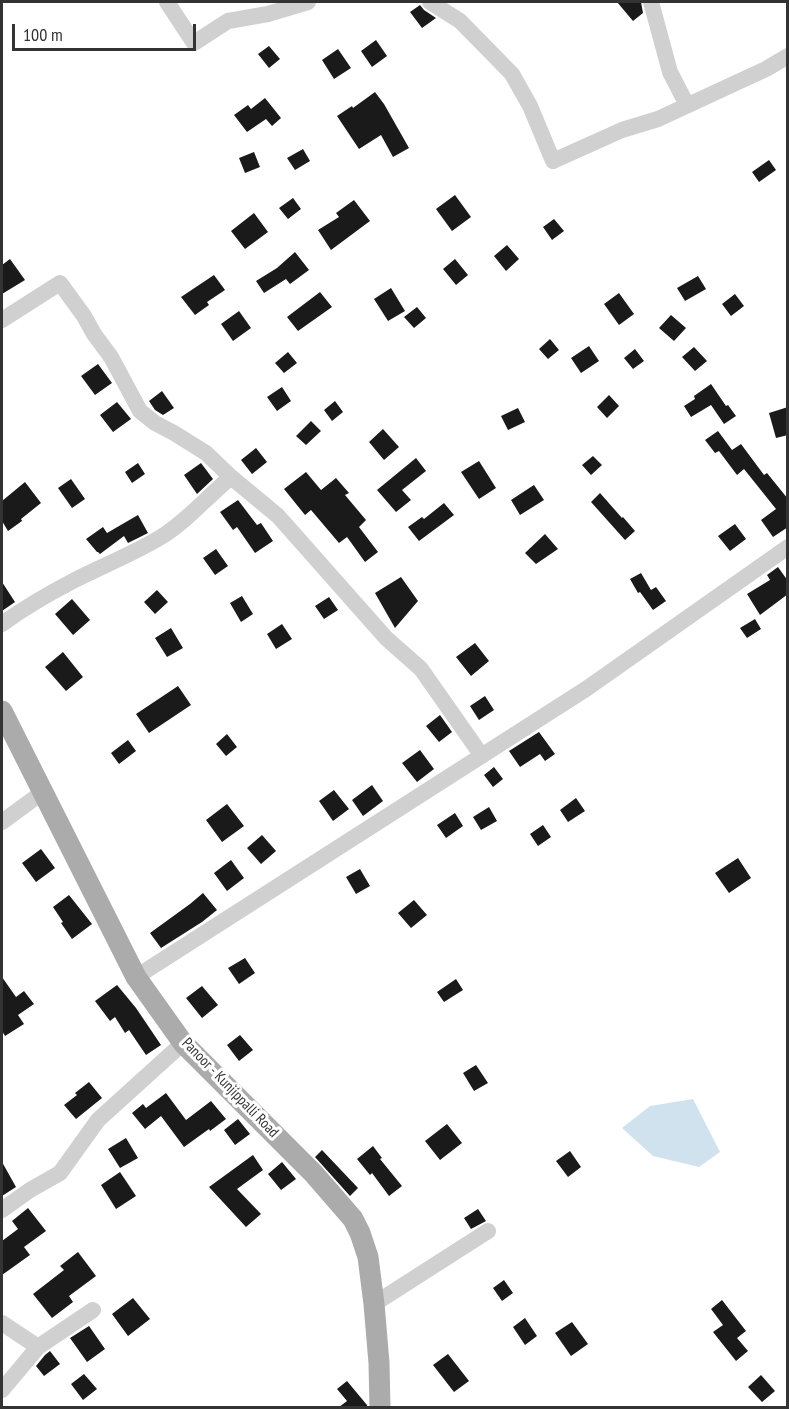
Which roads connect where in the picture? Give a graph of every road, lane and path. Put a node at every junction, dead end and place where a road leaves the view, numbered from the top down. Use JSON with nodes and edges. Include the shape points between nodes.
{"nodes":[{"id":1,"x":167,"y":2,"type":"edge"},
{"id":2,"x":308,"y":2,"type":"edge"},
{"id":3,"x":430,"y":2,"type":"edge"},
{"id":4,"x":651,"y":2,"type":"edge"},
{"id":5,"x":788,"y":56,"type":"edge"},
{"id":6,"x":687,"y":105,"type":"junction"},
{"id":7,"x":2,"y":320,"type":"edge"},
{"id":8,"x":231,"y":477,"type":"junction"},
{"id":9,"x":788,"y":547,"type":"edge"},
{"id":10,"x":2,"y":624,"type":"edge"},
{"id":11,"x":2,"y":711,"type":"edge"},
{"id":12,"x":482,"y":756,"type":"junction"},
{"id":13,"x":43,"y":792,"type":"junction"},
{"id":14,"x":2,"y":822,"type":"edge"},
{"id":15,"x":136,"y":977,"type":"junction"},
{"id":16,"x":183,"y":1044,"type":"junction"},
{"id":17,"x":2,"y":1210,"type":"edge"},
{"id":18,"x":488,"y":1232,"type":"dead end"},
{"id":19,"x":374,"y":1304,"type":"junction"},
{"id":20,"x":93,"y":1310,"type":"dead end"},
{"id":21,"x":2,"y":1323,"type":"edge"},
{"id":22,"x":38,"y":1347,"type":"junction"},
{"id":23,"x":2,"y":1390,"type":"edge"},
{"id":24,"x":380,"y":1407,"type":"edge"}],
"edges":[{"from":1,"to":2,"type":"street","via":[[194,44],[228,21]]},
{"from":3,"to":6,"type":"street","via":[[460,21],[512,74],[553,161]]},
{"from":4,"to":6,"type":"street","via":[[670,72]]},
{"from":5,"to":6,"type":"street"},
{"from":7,"to":8,"type":"street","via":[[60,283],[111,357],[140,411],[206,453]]},
{"from":8,"to":10,"type":"street","via":[[163,536],[74,580]]},
{"from":8,"to":12,"type":"street","via":[[278,516],[387,638],[421,669]]},
{"from":9,"to":12,"type":"street","via":[[586,689]]},
{"from":11,"to":13,"type":"main road","name":"Panoor - Kunjippalli Road"},
{"from":12,"to":15,"type":"street"},
{"from":13,"to":14,"type":"street"},
{"from":13,"to":15,"type":"main road","name":"Panoor - Kunjippalli Road"},
{"from":15,"to":16,"type":"main road","name":"Panoor - Kunjippalli Road"},
{"from":16,"to":17,"type":"street","via":[[98,1120],[60,1173]]},
{"from":16,"to":19,"type":"main road","name":"Panoor - Kunjippalli Road","via":[[314,1174],[353,1219],[368,1257]]},
{"from":18,"to":19,"type":"street"},
{"from":19,"to":24,"type":"main road","name":"Panoor - Kunjippalli Road"},
{"from":20,"to":22,"type":"street"},
{"from":21,"to":22,"type":"street"},
{"from":22,"to":23,"type":"street"}]}
